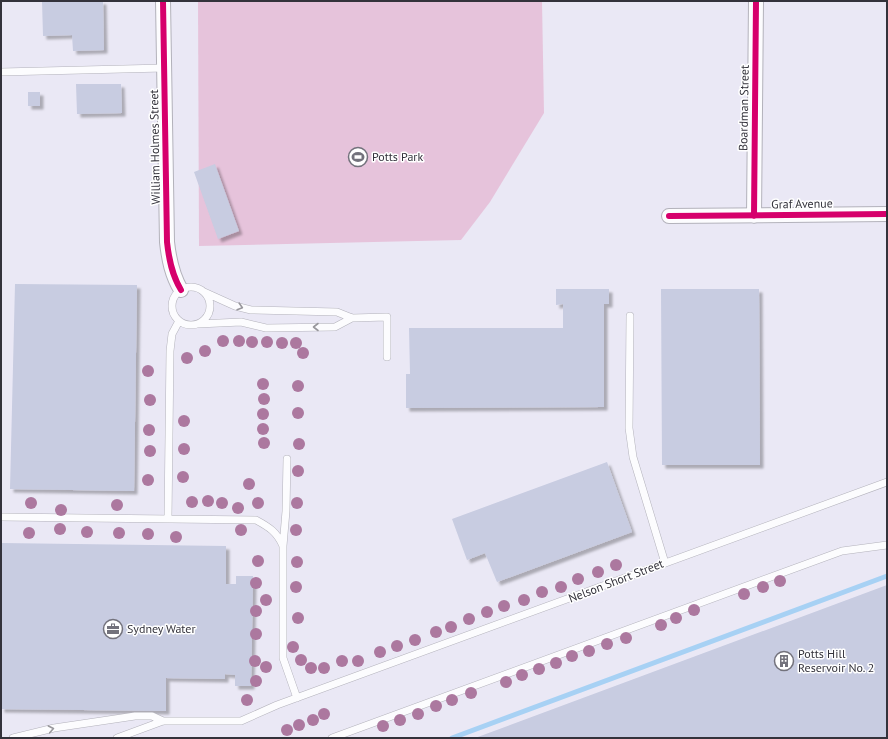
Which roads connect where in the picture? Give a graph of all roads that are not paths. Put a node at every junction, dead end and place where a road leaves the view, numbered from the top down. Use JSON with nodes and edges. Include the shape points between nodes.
{"nodes":[{"id":1,"x":163,"y":1,"type":"edge"},
{"id":2,"x":756,"y":1,"type":"edge"},
{"id":3,"x":164,"y":68,"type":"junction"},
{"id":4,"x":1,"y":72,"type":"edge"},
{"id":5,"x":887,"y":214,"type":"edge"},
{"id":6,"x":669,"y":216,"type":"dead end"},
{"id":7,"x":754,"y":216,"type":"junction"},
{"id":8,"x":181,"y":290,"type":"junction"},
{"id":9,"x":204,"y":292,"type":"junction"},
{"id":10,"x":630,"y":316,"type":"dead end"},
{"id":11,"x":352,"y":318,"type":"junction"},
{"id":12,"x":179,"y":321,"type":"junction"},
{"id":13,"x":198,"y":324,"type":"junction"},
{"id":14,"x":388,"y":357,"type":"dead end"},
{"id":15,"x":287,"y":459,"type":"dead end"},
{"id":16,"x":887,"y":482,"type":"edge"},
{"id":17,"x":1,"y":517,"type":"edge"},
{"id":18,"x":168,"y":519,"type":"junction"},
{"id":19,"x":887,"y":545,"type":"edge"},
{"id":20,"x":283,"y":546,"type":"junction"},
{"id":21,"x":666,"y":562,"type":"junction"},
{"id":22,"x":297,"y":698,"type":"junction"},
{"id":23,"x":163,"y":721,"type":"junction"},
{"id":24,"x":13,"y":738,"type":"edge"},
{"id":25,"x":117,"y":738,"type":"edge"},
{"id":26,"x":332,"y":738,"type":"edge"}],
"edges":[{"from":1,"to":3,"type":"street","name":"William Holmes Street"},
{"from":2,"to":7,"type":"street","name":"Boardman Street"},
{"from":3,"to":4,"type":"lane"},
{"from":3,"to":8,"type":"street","name":"William Holmes Street","via":[[169,258],[174,279]]},
{"from":5,"to":7,"type":"street","name":"Graf Avenue"},
{"from":6,"to":7,"type":"street","name":"Graf Avenue"},
{"from":8,"to":9,"type":"lane","via":[[192,287]]},
{"from":8,"to":12,"type":"lane","via":[[172,306]]},
{"from":9,"to":11,"type":"lane","one_way":true,"via":[[251,310],[337,312]]},
{"from":9,"to":13,"type":"lane","via":[[208,297],[210,312],[204,321]]},
{"from":10,"to":21,"type":"lane","via":[[629,428],[633,457]]},
{"from":11,"to":13,"type":"lane","one_way":true,"via":[[335,327],[266,328],[241,322]]},
{"from":11,"to":14,"type":"lane","via":[[387,317]]},
{"from":12,"to":13,"type":"lane","via":[[191,326]]},
{"from":12,"to":18,"type":"lane","via":[[172,334],[170,351]]},
{"from":15,"to":20,"type":"lane"},
{"from":16,"to":21,"type":"lane","name":"Nelson Short Street"},
{"from":17,"to":18,"type":"lane"},
{"from":18,"to":20,"type":"lane","via":[[256,520],[273,530]]},
{"from":19,"to":26,"type":"lane","via":[[842,552]]},
{"from":20,"to":22,"type":"lane","via":[[283,658]]},
{"from":21,"to":22,"type":"lane","name":"Nelson Short Street"},
{"from":22,"to":23,"type":"lane","name":"Nelson Short Street","via":[[241,721]]},
{"from":24,"to":23,"type":"lane","one_way":true,"via":[[54,728],[135,716],[152,716]]},
{"from":23,"to":25,"type":"lane"}]}
